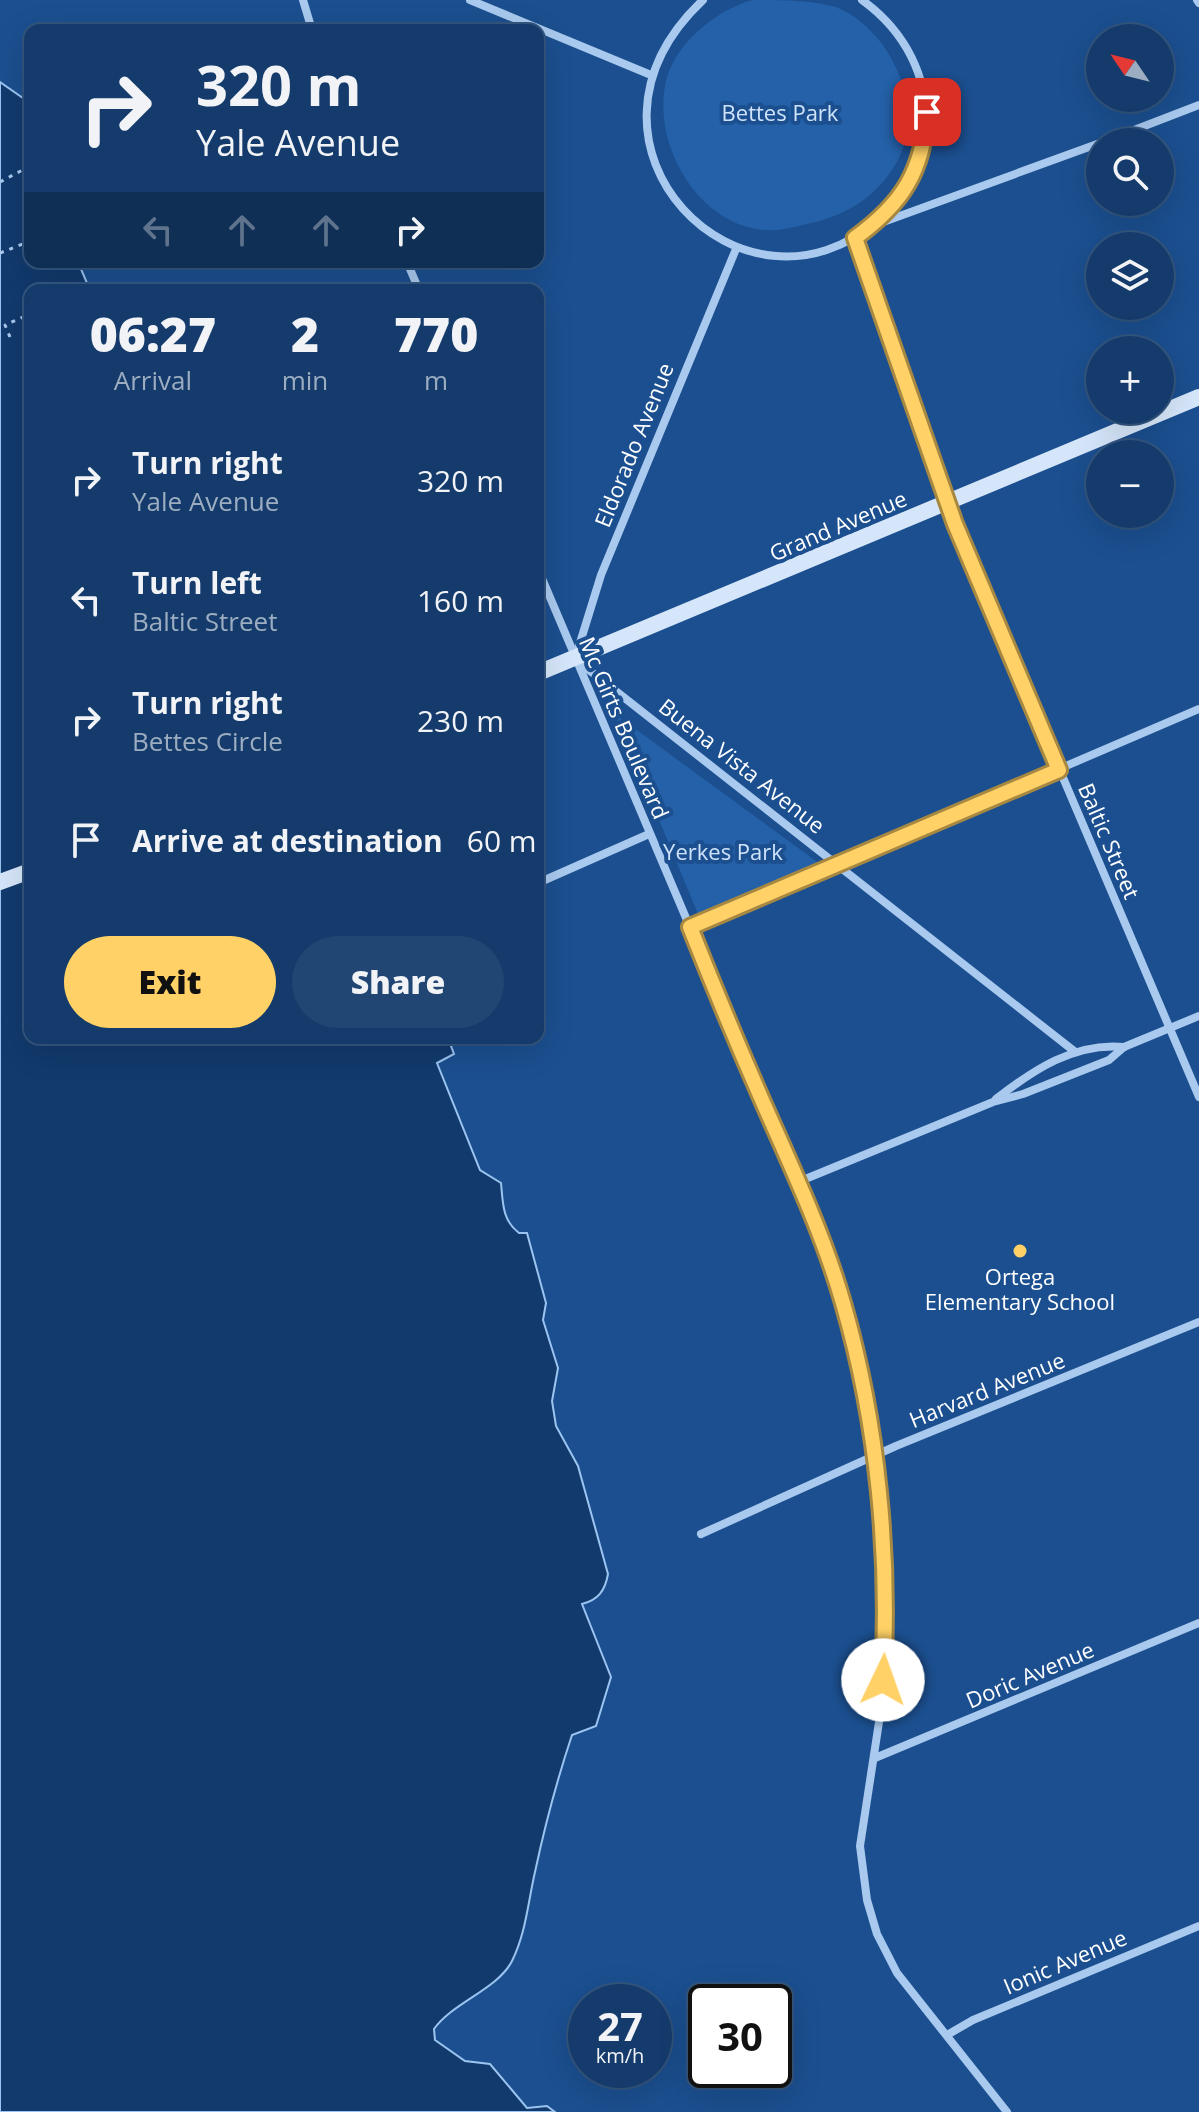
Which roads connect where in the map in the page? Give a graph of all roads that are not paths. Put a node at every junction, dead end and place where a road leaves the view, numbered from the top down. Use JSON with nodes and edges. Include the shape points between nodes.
{"nodes":[{"id":1,"x":303,"y":0,"type":"edge"},
{"id":2,"x":470,"y":0,"type":"edge"},
{"id":3,"x":703,"y":0,"type":"edge"},
{"id":4,"x":862,"y":0,"type":"edge"},
{"id":5,"x":310,"y":24,"type":"edge"},
{"id":6,"x":528,"y":24,"type":"edge"},
{"id":7,"x":544,"y":31,"type":"edge"},
{"id":8,"x":651,"y":75,"type":"junction"},
{"id":9,"x":1199,"y":105,"type":"edge"},
{"id":10,"x":1140,"y":128,"type":"edge"},
{"id":11,"x":1086,"y":149,"type":"edge"},
{"id":12,"x":872,"y":226,"type":"junction"},
{"id":13,"x":855,"y":238,"type":"junction"},
{"id":14,"x":736,"y":249,"type":"junction"},
{"id":15,"x":1199,"y":397,"type":"edge"},
{"id":16,"x":949,"y":503,"type":"junction"},
{"id":17,"x":544,"y":584,"type":"edge"},
{"id":18,"x":575,"y":659,"type":"junction"},
{"id":19,"x":544,"y":671,"type":"edge"},
{"id":20,"x":1199,"y":709,"type":"edge"},
{"id":21,"x":1059,"y":770,"type":"junction"},
{"id":22,"x":649,"y":834,"type":"junction"},
{"id":23,"x":838,"y":864,"type":"junction"},
{"id":24,"x":24,"y":873,"type":"edge"},
{"id":25,"x":544,"y":880,"type":"edge"},
{"id":26,"x":0,"y":882,"type":"edge"},
{"id":27,"x":690,"y":927,"type":"junction"},
{"id":28,"x":1199,"y":1016,"type":"edge"},
{"id":29,"x":1171,"y":1029,"type":"junction"},
{"id":30,"x":1124,"y":1047,"type":"junction"},
{"id":31,"x":1074,"y":1051,"type":"junction"},
{"id":32,"x":1199,"y":1097,"type":"edge"},
{"id":33,"x":993,"y":1102,"type":"junction"},
{"id":34,"x":798,"y":1182,"type":"junction"},
{"id":35,"x":1199,"y":1322,"type":"edge"},
{"id":36,"x":874,"y":1456,"type":"junction"},
{"id":37,"x":701,"y":1534,"type":"dead end"},
{"id":38,"x":1199,"y":1623,"type":"edge"},
{"id":39,"x":875,"y":1758,"type":"junction"},
{"id":40,"x":1199,"y":1926,"type":"edge"},
{"id":41,"x":947,"y":2035,"type":"junction"},
{"id":42,"x":1007,"y":2112,"type":"edge"}],
"edges":[{"from":1,"to":5,"type":"street"},
{"from":2,"to":6,"type":"street"},
{"from":3,"to":8,"type":"street","via":[[670,35]]},
{"from":4,"to":12,"type":"street","via":[[909,49],[927,112],[918,167],[905,191]]},
{"from":7,"to":8,"type":"street"},
{"from":8,"to":14,"type":"street","via":[[646,132],[663,183],[689,216]]},
{"from":9,"to":10,"type":"street"},
{"from":11,"to":12,"type":"street"},
{"from":12,"to":13,"type":"street"},
{"from":13,"to":14,"type":"street","via":[[792,255]]},
{"from":13,"to":16,"type":"street","name":"Baltic Street"},
{"from":14,"to":18,"type":"street","name":"Eldorado Avenue","via":[[601,575]]},
{"from":15,"to":16,"type":"main road","name":"Grand Avenue"},
{"from":16,"to":18,"type":"main road","name":"Grand Avenue"},
{"from":16,"to":21,"type":"street","name":"Baltic Street"},
{"from":17,"to":18,"type":"street","name":"Mc Girts Boulevard"},
{"from":18,"to":19,"type":"main road","name":"Grand Avenue"},
{"from":18,"to":22,"type":"street","name":"Mc Girts Boulevard"},
{"from":18,"to":23,"type":"street","name":"Buena Vista Avenue"},
{"from":20,"to":21,"type":"street"},
{"from":21,"to":23,"type":"street"},
{"from":21,"to":29,"type":"street","name":"Baltic Street"},
{"from":22,"to":25,"type":"street"},
{"from":22,"to":27,"type":"street","name":"Mc Girts Boulevard"},
{"from":23,"to":27,"type":"street"},
{"from":23,"to":31,"type":"street","name":"Buena Vista Avenue"},
{"from":24,"to":26,"type":"main road"},
{"from":27,"to":34,"type":"street","name":"Mc Girts Boulevard"},
{"from":28,"to":29,"type":"street"},
{"from":29,"to":30,"type":"street"},
{"from":29,"to":32,"type":"street","name":"Baltic Street"},
{"from":30,"to":31,"type":"street"},
{"from":30,"to":33,"type":"street","via":[[1109,1060]]},
{"from":31,"to":33,"type":"street","via":[[1023,1078]]},
{"from":33,"to":34,"type":"street"},
{"from":34,"to":36,"type":"street","name":"Mc Girts Boulevard","via":[[843,1302]]},
{"from":35,"to":36,"type":"street","name":"Harvard Avenue"},
{"from":36,"to":37,"type":"street","name":"Harvard Avenue"},
{"from":36,"to":39,"type":"street","name":"Mc Girts Boulevard","via":[[887,1608]]},
{"from":38,"to":39,"type":"street","name":"Doric Avenue"},
{"from":39,"to":41,"type":"street","name":"Mc Girts Boulevard","via":[[860,1846],[871,1917],[887,1958]]},
{"from":40,"to":41,"type":"street","name":"Ionic Avenue"},
{"from":41,"to":42,"type":"street","name":"Mc Girts Boulevard"}]}
